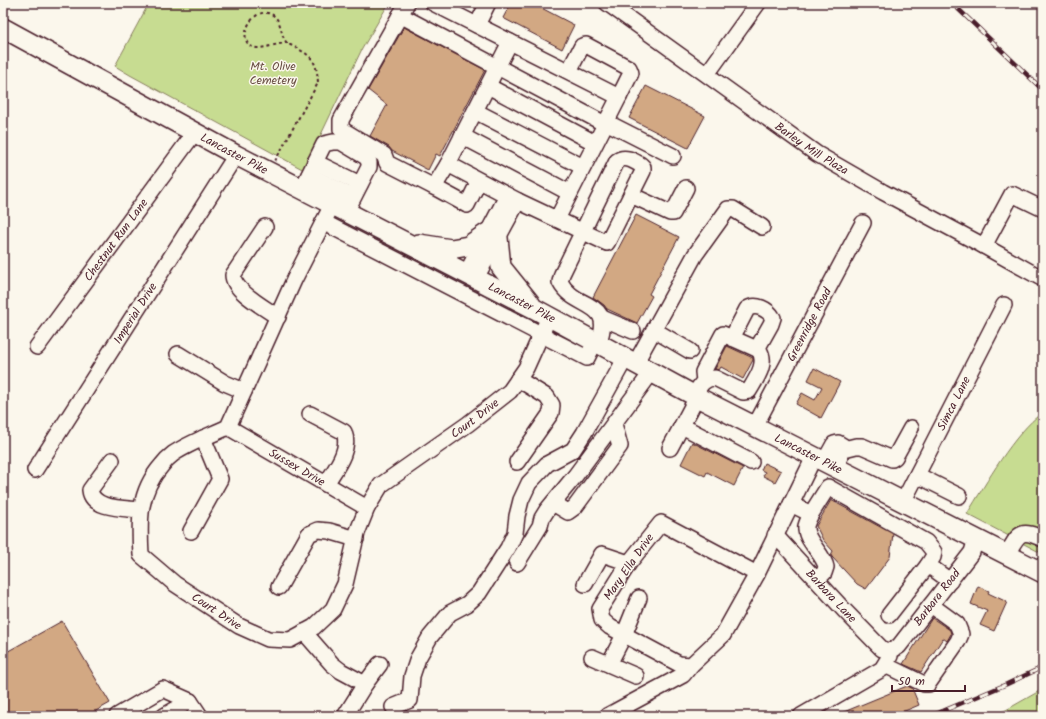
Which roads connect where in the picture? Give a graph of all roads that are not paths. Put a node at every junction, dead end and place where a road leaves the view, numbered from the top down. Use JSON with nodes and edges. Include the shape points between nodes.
{"nodes":[{"id":1,"x":433,"y":3,"type":"edge"},
{"id":2,"x":488,"y":3,"type":"edge"},
{"id":3,"x":607,"y":3,"type":"edge"},
{"id":4,"x":758,"y":3,"type":"edge"},
{"id":5,"x":404,"y":9,"type":"edge"},
{"id":6,"x":477,"y":25,"type":"junction"},
{"id":7,"x":3,"y":28,"type":"edge"},
{"id":8,"x":510,"y":42,"type":"junction"},
{"id":9,"x":498,"y":66,"type":"junction"},
{"id":10,"x":569,"y":71,"type":"junction"},
{"id":11,"x":707,"y":74,"type":"junction"},
{"id":12,"x":488,"y":86,"type":"junction"},
{"id":13,"x":619,"y":97,"type":"junction"},
{"id":14,"x":475,"y":111,"type":"junction"},
{"id":15,"x":606,"y":123,"type":"junction"},
{"id":16,"x":195,"y":132,"type":"junction"},
{"id":17,"x":462,"y":136,"type":"junction"},
{"id":18,"x":595,"y":143,"type":"junction"},
{"id":19,"x":236,"y":156,"type":"junction"},
{"id":20,"x":673,"y":156,"type":"dead end"},
{"id":21,"x":448,"y":164,"type":"junction"},
{"id":22,"x":583,"y":168,"type":"junction"},
{"id":23,"x":308,"y":175,"type":"junction"},
{"id":24,"x":479,"y":181,"type":"junction"},
{"id":25,"x":360,"y":184,"type":"junction"},
{"id":26,"x":434,"y":187,"type":"junction"},
{"id":27,"x":686,"y":188,"type":"dead end"},
{"id":28,"x":570,"y":193,"type":"junction"},
{"id":29,"x":631,"y":195,"type":"junction"},
{"id":30,"x":512,"y":198,"type":"junction"},
{"id":31,"x":344,"y":204,"type":"junction"},
{"id":32,"x":1043,"y":209,"type":"edge"},
{"id":33,"x":557,"y":220,"type":"junction"},
{"id":34,"x":323,"y":222,"type":"junction"},
{"id":35,"x":863,"y":223,"type":"dead end"},
{"id":36,"x":265,"y":227,"type":"dead end"},
{"id":37,"x":762,"y":227,"type":"dead end"},
{"id":38,"x":583,"y":232,"type":"junction"},
{"id":39,"x":492,"y":236,"type":"junction"},
{"id":40,"x":404,"y":241,"type":"junction"},
{"id":41,"x":984,"y":246,"type":"junction"},
{"id":42,"x":471,"y":276,"type":"junction"},
{"id":43,"x":1043,"y":279,"type":"edge"},
{"id":44,"x":1004,"y":305,"type":"dead end"},
{"id":45,"x":542,"y":313,"type":"junction"},
{"id":46,"x":278,"y":317,"type":"junction"},
{"id":47,"x":602,"y":318,"type":"junction"},
{"id":48,"x":654,"y":330,"type":"junction"},
{"id":49,"x":633,"y":331,"type":"dead end"},
{"id":50,"x":541,"y":335,"type":"junction"},
{"id":51,"x":732,"y":338,"type":"junction"},
{"id":52,"x":596,"y":343,"type":"junction"},
{"id":53,"x":37,"y":347,"type":"dead end"},
{"id":54,"x":757,"y":349,"type":"junction"},
{"id":55,"x":690,"y":351,"type":"dead end"},
{"id":56,"x":178,"y":354,"type":"dead end"},
{"id":57,"x":630,"y":361,"type":"junction"},
{"id":58,"x":651,"y":373,"type":"junction"},
{"id":59,"x":518,"y":379,"type":"junction"},
{"id":60,"x":244,"y":391,"type":"junction"},
{"id":61,"x":698,"y":391,"type":"junction"},
{"id":62,"x":310,"y":414,"type":"dead end"},
{"id":63,"x":682,"y":426,"type":"junction"},
{"id":64,"x":755,"y":426,"type":"junction"},
{"id":65,"x":228,"y":427,"type":"junction"},
{"id":66,"x":911,"y":428,"type":"dead end"},
{"id":67,"x":203,"y":438,"type":"junction"},
{"id":68,"x":670,"y":448,"type":"dead end"},
{"id":69,"x":112,"y":460,"type":"dead end"},
{"id":70,"x":517,"y":462,"type":"dead end"},
{"id":71,"x":751,"y":462,"type":"dead end"},
{"id":72,"x":824,"y":462,"type":"junction"},
{"id":73,"x":35,"y":470,"type":"dead end"},
{"id":74,"x":917,"y":475,"type":"junction"},
{"id":75,"x":326,"y":484,"type":"junction"},
{"id":76,"x":959,"y":496,"type":"dead end"},
{"id":77,"x":903,"y":502,"type":"junction"},
{"id":78,"x":791,"y":504,"type":"junction"},
{"id":79,"x":367,"y":508,"type":"junction"},
{"id":80,"x":141,"y":510,"type":"junction"},
{"id":81,"x":811,"y":514,"type":"junction"},
{"id":82,"x":191,"y":531,"type":"dead end"},
{"id":83,"x":775,"y":535,"type":"junction"},
{"id":84,"x":356,"y":539,"type":"junction"},
{"id":85,"x":976,"y":539,"type":"junction"},
{"id":86,"x":1043,"y":539,"type":"edge"},
{"id":87,"x":1007,"y":554,"type":"junction"},
{"id":88,"x":517,"y":563,"type":"dead end"},
{"id":89,"x":630,"y":563,"type":"junction"},
{"id":90,"x":928,"y":565,"type":"junction"},
{"id":91,"x":1043,"y":573,"type":"edge"},
{"id":92,"x":757,"y":574,"type":"junction"},
{"id":93,"x":816,"y":579,"type":"junction"},
{"id":94,"x":950,"y":581,"type":"junction"},
{"id":95,"x":585,"y":584,"type":"dead end"},
{"id":96,"x":279,"y":586,"type":"dead end"},
{"id":97,"x":639,"y":598,"type":"dead end"},
{"id":98,"x":931,"y":605,"type":"junction"},
{"id":99,"x":889,"y":615,"type":"dead end"},
{"id":100,"x":304,"y":632,"type":"junction"},
{"id":101,"x":624,"y":635,"type":"junction"},
{"id":102,"x":891,"y":651,"type":"junction"},
{"id":103,"x":592,"y":657,"type":"dead end"},
{"id":104,"x":380,"y":664,"type":"dead end"},
{"id":105,"x":609,"y":664,"type":"junction"},
{"id":106,"x":691,"y":665,"type":"junction"},
{"id":107,"x":885,"y":665,"type":"junction"},
{"id":108,"x":636,"y":676,"type":"dead end"},
{"id":109,"x":366,"y":684,"type":"junction"},
{"id":110,"x":190,"y":701,"type":"junction"},
{"id":111,"x":393,"y":707,"type":"dead end"},
{"id":112,"x":117,"y":716,"type":"edge"},
{"id":113,"x":164,"y":716,"type":"edge"},
{"id":114,"x":200,"y":716,"type":"edge"},
{"id":115,"x":345,"y":716,"type":"edge"},
{"id":116,"x":607,"y":716,"type":"edge"},
{"id":117,"x":801,"y":716,"type":"edge"}],
"edges":[{"from":1,"to":6,"type":"street"},
{"from":2,"to":6,"type":"street"},
{"from":3,"to":11,"type":"street","name":"Barley Mill Plaza"},
{"from":4,"to":11,"type":"street"},
{"from":5,"to":9,"type":"street"},
{"from":5,"to":26,"type":"street","via":[[341,120],[341,129],[384,155],[387,163]]},
{"from":6,"to":8,"type":"street"},
{"from":7,"to":16,"type":"main road","name":"Lancaster Pike"},
{"from":8,"to":9,"type":"street"},
{"from":8,"to":10,"type":"street"},
{"from":9,"to":12,"type":"street"},
{"from":9,"to":15,"type":"street"},
{"from":10,"to":13,"type":"street"},
{"from":10,"to":13,"type":"street","via":[[582,46],[586,45],[629,68],[631,73]]},
{"from":11,"to":41,"type":"street","name":"Barley Mill Plaza","via":[[817,154]]},
{"from":12,"to":14,"type":"street"},
{"from":12,"to":18,"type":"street"},
{"from":13,"to":15,"type":"street"},
{"from":14,"to":17,"type":"street"},
{"from":14,"to":22,"type":"street"},
{"from":15,"to":18,"type":"street"},
{"from":15,"to":20,"type":"street"},
{"from":16,"to":19,"type":"main road","name":"Lancaster Pike"},
{"from":16,"to":53,"type":"street","name":"Chestnut Run Lane"},
{"from":17,"to":21,"type":"street"},
{"from":17,"to":28,"type":"street"},
{"from":18,"to":22,"type":"street"},
{"from":19,"to":23,"type":"main road","name":"Lancaster Pike","via":[[270,173]]},
{"from":19,"to":73,"type":"street","name":"Imperial Drive"},
{"from":21,"to":24,"type":"street"},
{"from":21,"to":26,"type":"street"},
{"from":22,"to":28,"type":"street"},
{"from":23,"to":25,"type":"street"},
{"from":23,"to":25,"type":"street","via":[[324,144],[341,142],[366,157],[369,162]]},
{"from":23,"to":31,"type":"main road","name":"Lancaster Pike"},
{"from":24,"to":26,"type":"street","via":[[466,205]]},
{"from":24,"to":30,"type":"street"},
{"from":25,"to":31,"type":"street"},
{"from":27,"to":29,"type":"street","via":[[673,213],[670,214]]},
{"from":28,"to":33,"type":"street"},
{"from":29,"to":38,"type":"street","via":[[607,243]]},
{"from":29,"to":38,"type":"street","via":[[643,167],[621,158]]},
{"from":30,"to":33,"type":"street"},
{"from":30,"to":39,"type":"street"},
{"from":31,"to":34,"type":"street"},
{"from":31,"to":40,"type":"main road","name":"Lancaster Pike"},
{"from":32,"to":41,"type":"street","via":[[1012,194]]},
{"from":33,"to":38,"type":"street"},
{"from":34,"to":46,"type":"street"},
{"from":34,"to":50,"type":"street"},
{"from":35,"to":64,"type":"street","name":"Greenridge Road"},
{"from":36,"to":46,"type":"street","via":[[233,278],[246,295]]},
{"from":37,"to":48,"type":"street","via":[[733,209],[728,209],[695,255]]},
{"from":38,"to":47,"type":"street","via":[[560,282],[563,288],[598,312]]},
{"from":39,"to":40,"type":"main road","via":[[468,246],[451,249]]},
{"from":39,"to":42,"type":"street"},
{"from":39,"to":45,"type":"main road","via":[[501,267]]},
{"from":40,"to":42,"type":"main road","name":"Lancaster Pike"},
{"from":41,"to":43,"type":"street","name":"Barley Mill Plaza"},
{"from":42,"to":45,"type":"main road","name":"Lancaster Pike"},
{"from":44,"to":74,"type":"street","name":"Simca Lane"},
{"from":45,"to":50,"type":"street","name":"Court Drive"},
{"from":45,"to":52,"type":"main road","name":"Lancaster Pike"},
{"from":46,"to":60,"type":"street"},
{"from":47,"to":49,"type":"street"},
{"from":47,"to":52,"type":"street","via":[[602,333]]},
{"from":48,"to":55,"type":"street"},
{"from":48,"to":57,"type":"street"},
{"from":50,"to":52,"type":"street","via":[[587,358]]},
{"from":50,"to":59,"type":"street","name":"Court Drive"},
{"from":51,"to":54,"type":"street"},
{"from":51,"to":54,"type":"street","via":[[747,309],[752,306],[762,308],[773,318]]},
{"from":51,"to":61,"type":"street","via":[[723,334],[702,372]]},
{"from":52,"to":57,"type":"main road","name":"Lancaster Pike"},
{"from":54,"to":61,"type":"street","via":[[763,361],[749,391],[743,392],[710,378]]},
{"from":56,"to":60,"type":"street","via":[[225,383]]},
{"from":57,"to":58,"type":"main road","name":"Lancaster Pike"},
{"from":57,"to":111,"type":"street","via":[[573,450],[547,464],[529,483],[521,500],[515,533],[508,548],[479,592],[467,604],[450,613],[430,637],[418,658],[412,676],[410,700]]},
{"from":58,"to":61,"type":"main road","name":"Lancaster Pike"},
{"from":58,"to":88,"type":"street","via":[[547,510]]},
{"from":59,"to":70,"type":"street","via":[[547,397],[552,405],[551,413]]},
{"from":59,"to":79,"type":"street","name":"Court Drive","via":[[510,391],[468,424],[381,485]]},
{"from":60,"to":65,"type":"street"},
{"from":61,"to":63,"type":"street"},
{"from":61,"to":64,"type":"main road","name":"Lancaster Pike"},
{"from":62,"to":75,"type":"street","via":[[344,432],[347,439],[341,459]]},
{"from":63,"to":68,"type":"street"},
{"from":63,"to":71,"type":"street"},
{"from":64,"to":72,"type":"main road","name":"Lancaster Pike"},
{"from":65,"to":67,"type":"street","name":"Court Drive"},
{"from":65,"to":75,"type":"street","name":"Sussex Drive"},
{"from":66,"to":72,"type":"street","via":[[892,459],[862,446],[844,449],[838,443],[834,444]]},
{"from":67,"to":80,"type":"street","name":"Court Drive","via":[[171,455],[153,474],[142,500]]},
{"from":67,"to":82,"type":"street","via":[[220,479]]},
{"from":69,"to":80,"type":"street","via":[[90,490],[92,498],[101,505]]},
{"from":72,"to":77,"type":"main road","name":"Lancaster Pike"},
{"from":72,"to":78,"type":"street"},
{"from":74,"to":76,"type":"street"},
{"from":74,"to":77,"type":"street","name":"Simca Lane"},
{"from":75,"to":79,"type":"street","name":"Sussex Drive"},
{"from":77,"to":85,"type":"main road","name":"Lancaster Pike"},
{"from":78,"to":81,"type":"street"},
{"from":78,"to":83,"type":"street"},
{"from":79,"to":84,"type":"street","name":"Court Drive"},
{"from":80,"to":100,"type":"street","name":"Court Drive","via":[[141,555],[175,584],[239,626],[268,639],[290,640]]},
{"from":81,"to":90,"type":"street","via":[[828,486],[926,542],[934,552]]},
{"from":81,"to":93,"type":"street","via":[[806,530],[826,567],[824,573]]},
{"from":83,"to":92,"type":"street"},
{"from":83,"to":93,"type":"street","name":"Barbara Lane"},
{"from":84,"to":96,"type":"street","via":[[329,531],[318,530],[308,534]]},
{"from":84,"to":100,"type":"street","name":"Court Drive","via":[[345,584],[333,609],[314,627]]},
{"from":85,"to":87,"type":"main road","name":"Lancaster Pike"},
{"from":85,"to":94,"type":"street","name":"Barbara Road","via":[[972,552]]},
{"from":86,"to":87,"type":"street","via":[[1032,534],[1022,534]]},
{"from":87,"to":91,"type":"main road","name":"Lancaster Pike"},
{"from":89,"to":92,"type":"street","name":"Mary Ella Drive","via":[[661,523]]},
{"from":89,"to":95,"type":"street","via":[[602,554]]},
{"from":89,"to":101,"type":"street","name":"Mary Ella Drive","via":[[600,609],[602,620]]},
{"from":90,"to":94,"type":"street"},
{"from":90,"to":99,"type":"street"},
{"from":92,"to":106,"type":"street","via":[[722,635]]},
{"from":93,"to":102,"type":"street","name":"Barbara Lane","via":[[882,649]]},
{"from":94,"to":98,"type":"street","name":"Barbara Road"},
{"from":97,"to":101,"type":"street"},
{"from":98,"to":102,"type":"street","name":"Barbara Road","via":[[899,646]]},
{"from":98,"to":107,"type":"street","via":[[957,624],[961,634],[928,684]]},
{"from":100,"to":109,"type":"street","via":[[332,664]]},
{"from":101,"to":105,"type":"street"},
{"from":101,"to":106,"type":"street","name":"Mary Ella Drive","via":[[679,664]]},
{"from":102,"to":107,"type":"street"},
{"from":103,"to":105,"type":"street"},
{"from":104,"to":109,"type":"street"},
{"from":105,"to":108,"type":"street"},
{"from":106,"to":116,"type":"street","via":[[683,675]]},
{"from":107,"to":117,"type":"street"},
{"from":109,"to":115,"type":"street"},
{"from":110,"to":112,"type":"street","via":[[163,689]]},
{"from":110,"to":113,"type":"street"},
{"from":110,"to":114,"type":"street"}]}
